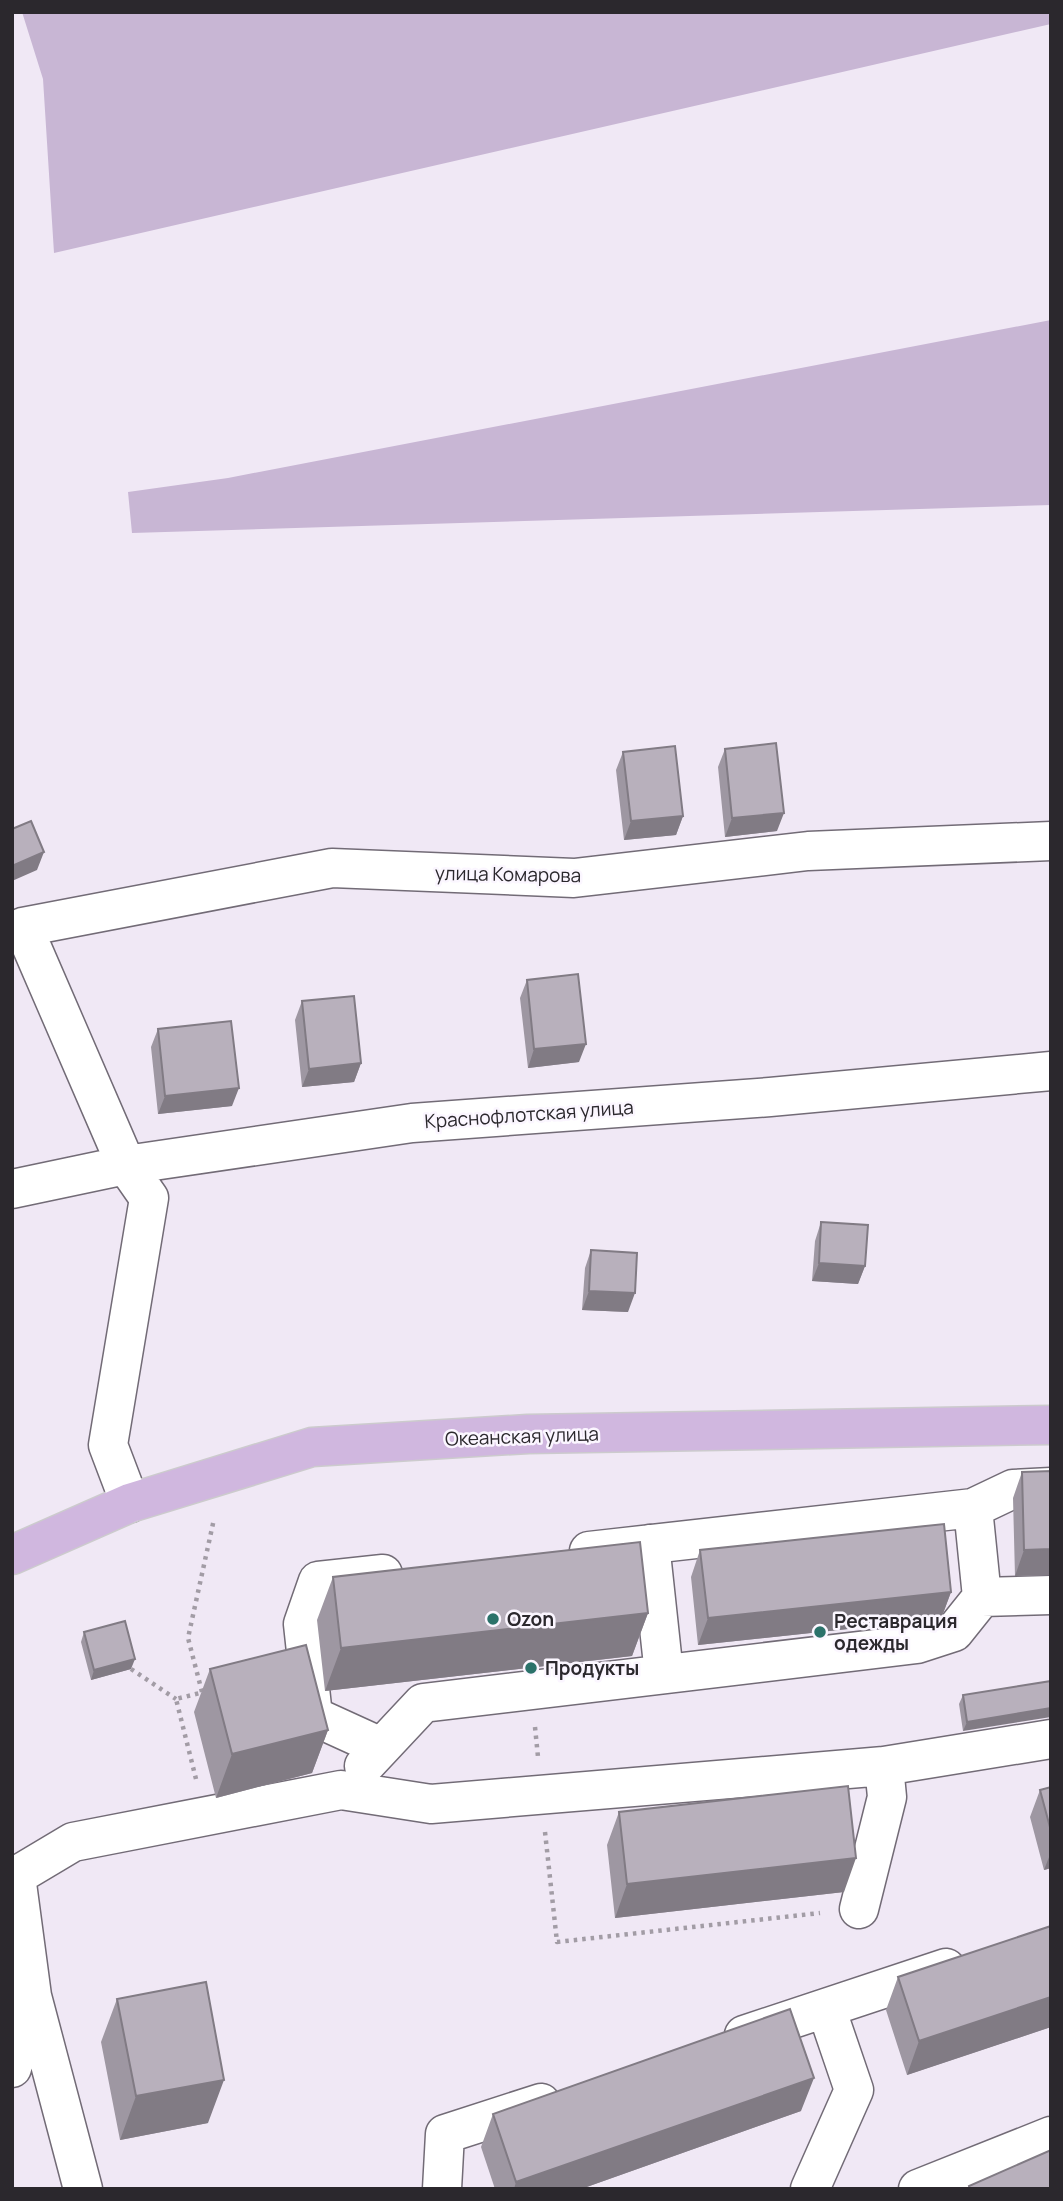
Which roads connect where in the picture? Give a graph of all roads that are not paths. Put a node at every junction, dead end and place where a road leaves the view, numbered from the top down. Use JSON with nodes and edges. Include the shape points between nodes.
{"nodes":[{"id":1,"x":1051,"y":841,"type":"edge"},
{"id":2,"x":18,"y":929,"type":"edge"},
{"id":3,"x":1051,"y":1070,"type":"edge"},
{"id":4,"x":126,"y":1165,"type":"junction"},
{"id":5,"x":12,"y":1189,"type":"edge"},
{"id":6,"x":1051,"y":1425,"type":"edge"},
{"id":7,"x":1051,"y":1487,"type":"edge"},
{"id":8,"x":130,"y":1503,"type":"junction"},
{"id":9,"x":973,"y":1508,"type":"junction"},
{"id":10,"x":650,"y":1544,"type":"junction"},
{"id":11,"x":12,"y":1555,"type":"edge"},
{"id":12,"x":553,"y":1555,"type":"edge"},
{"id":13,"x":415,"y":1570,"type":"edge"},
{"id":14,"x":1051,"y":1595,"type":"edge"},
{"id":15,"x":982,"y":1597,"type":"junction"},
{"id":16,"x":664,"y":1674,"type":"junction"},
{"id":17,"x":1051,"y":1739,"type":"edge"},
{"id":18,"x":381,"y":1747,"type":"junction"},
{"id":19,"x":884,"y":1766,"type":"junction"},
{"id":20,"x":341,"y":1790,"type":"junction"},
{"id":21,"x":859,"y":1909,"type":"road end"},
{"id":22,"x":985,"y":1955,"type":"edge"},
{"id":23,"x":32,"y":1996,"type":"junction"},
{"id":24,"x":826,"y":2008,"type":"junction"},
{"id":25,"x":708,"y":2047,"type":"edge"},
{"id":26,"x":12,"y":2068,"type":"edge"},
{"id":27,"x":577,"y":2091,"type":"edge"},
{"id":28,"x":1051,"y":2137,"type":"edge"},
{"id":29,"x":83,"y":2189,"type":"edge"},
{"id":30,"x":442,"y":2189,"type":"edge"},
{"id":31,"x":810,"y":2189,"type":"edge"},
{"id":32,"x":918,"y":2189,"type":"edge"}],
"edges":[{"from":1,"to":2,"type":"street","name":"улица Комарова","via":[[808,851],[574,878],[332,869]]},
{"from":2,"to":4,"type":"street"},
{"from":3,"to":4,"type":"street","name":"Краснофлотская улица","via":[[770,1097],[412,1123]]},
{"from":4,"to":5,"type":"street","name":"Краснофлотская улица"},
{"from":4,"to":8,"type":"street","via":[[149,1198],[108,1445]]},
{"from":6,"to":8,"type":"main road","name":"Океанская улица","via":[[528,1434],[312,1447]]},
{"from":7,"to":9,"type":"street","via":[[1013,1489]]},
{"from":8,"to":11,"type":"main road","name":"Океанская улица"},
{"from":9,"to":10,"type":"street"},
{"from":9,"to":15,"type":"street"},
{"from":10,"to":12,"type":"street"},
{"from":10,"to":16,"type":"street"},
{"from":13,"to":18,"type":"street","via":[[318,1581],[303,1624],[313,1716]]},
{"from":14,"to":15,"type":"street"},
{"from":15,"to":16,"type":"street","via":[[954,1632],[916,1644]]},
{"from":16,"to":18,"type":"street","via":[[423,1703]]},
{"from":17,"to":19,"type":"street"},
{"from":18,"to":20,"type":"street"},
{"from":19,"to":20,"type":"street","via":[[431,1804]]},
{"from":19,"to":21,"type":"street","via":[[887,1797]]},
{"from":20,"to":23,"type":"street","via":[[73,1842],[16,1876]]},
{"from":22,"to":24,"type":"street"},
{"from":23,"to":26,"type":"street"},
{"from":23,"to":29,"type":"street"},
{"from":24,"to":25,"type":"street"},
{"from":24,"to":31,"type":"street","via":[[854,2090]]},
{"from":27,"to":30,"type":"street","via":[[445,2134]]},
{"from":28,"to":32,"type":"street"}]}
